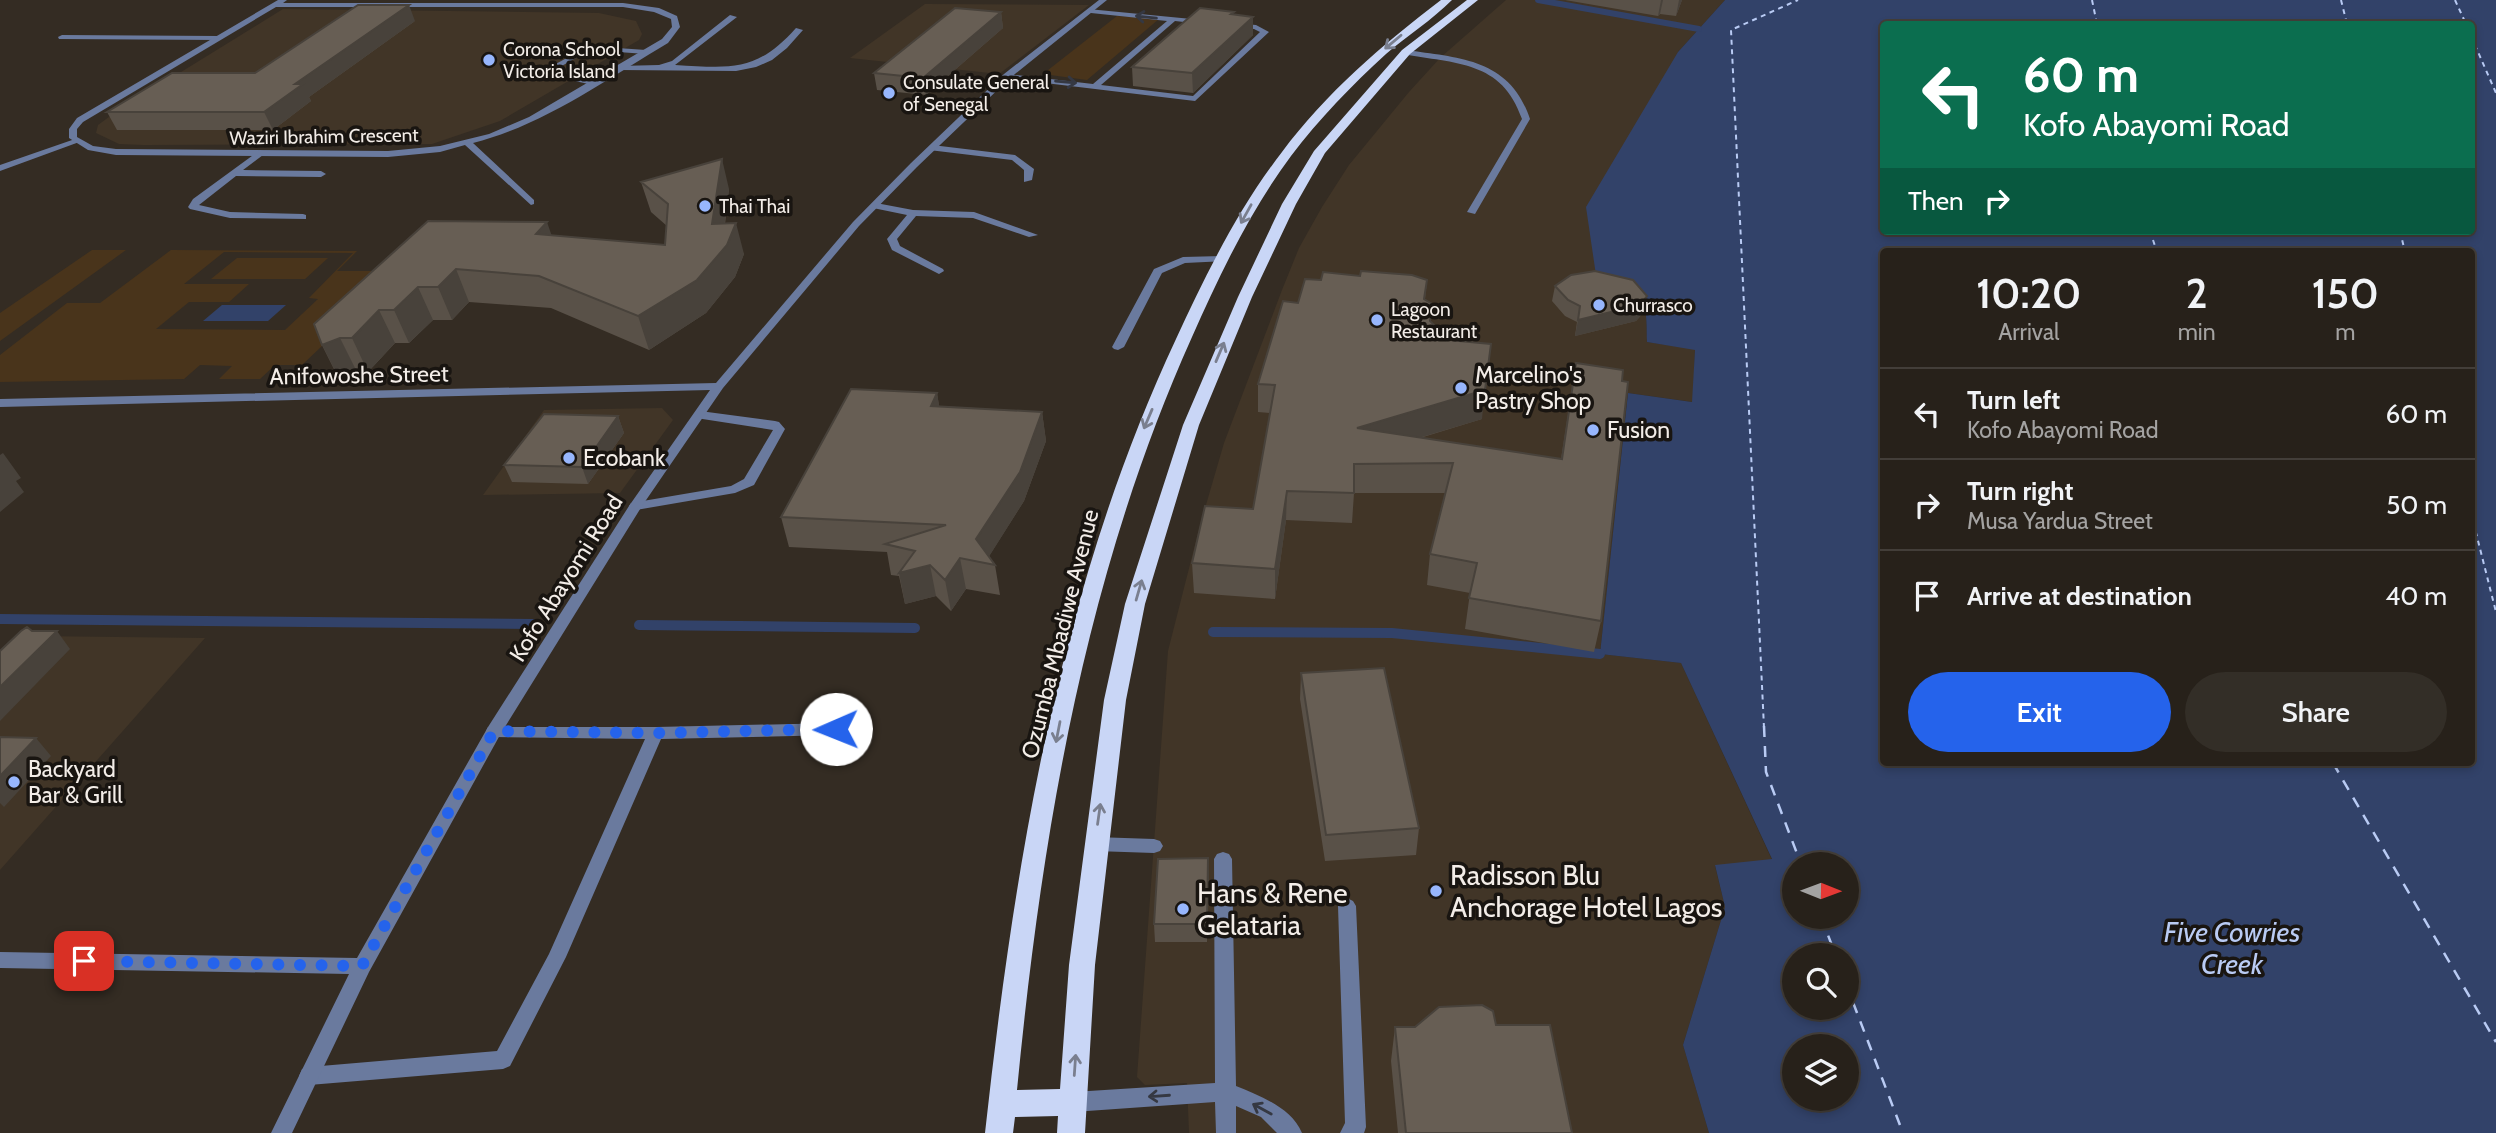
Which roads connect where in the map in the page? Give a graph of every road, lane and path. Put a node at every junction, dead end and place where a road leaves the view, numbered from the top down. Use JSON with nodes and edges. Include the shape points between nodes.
{"nodes":[{"id":1,"x":1103,"y":0,"type":"edge"},
{"id":2,"x":1447,"y":0,"type":"edge"},
{"id":3,"x":1473,"y":0,"type":"edge"},
{"id":4,"x":279,"y":2,"type":"edge"},
{"id":5,"x":1091,"y":11,"type":"junction"},
{"id":6,"x":733,"y":17,"type":"dead end"},
{"id":7,"x":1172,"y":20,"type":"junction"},
{"id":8,"x":1214,"y":23,"type":"edge"},
{"id":9,"x":1228,"y":25,"type":"edge"},
{"id":10,"x":799,"y":30,"type":"dead end"},
{"id":11,"x":62,"y":37,"type":"dead end"},
{"id":12,"x":219,"y":38,"type":"junction"},
{"id":13,"x":646,"y":52,"type":"junction"},
{"id":14,"x":1406,"y":52,"type":"junction"},
{"id":15,"x":659,"y":67,"type":"junction"},
{"id":16,"x":619,"y":68,"type":"junction"},
{"id":17,"x":1007,"y":76,"type":"junction"},
{"id":18,"x":593,"y":83,"type":"junction"},
{"id":19,"x":1096,"y":85,"type":"junction"},
{"id":20,"x":78,"y":141,"type":"junction"},
{"id":21,"x":467,"y":143,"type":"junction"},
{"id":22,"x":932,"y":148,"type":"junction"},
{"id":23,"x":260,"y":153,"type":"junction"},
{"id":24,"x":0,"y":168,"type":"edge"},
{"id":25,"x":235,"y":173,"type":"junction"},
{"id":26,"x":321,"y":174,"type":"dead end"},
{"id":27,"x":1027,"y":180,"type":"dead end"},
{"id":28,"x":531,"y":202,"type":"dead end"},
{"id":29,"x":876,"y":206,"type":"junction"},
{"id":30,"x":1472,"y":212,"type":"dead end"},
{"id":31,"x":912,"y":213,"type":"junction"},
{"id":32,"x":303,"y":217,"type":"dead end"},
{"id":33,"x":1033,"y":235,"type":"dead end"},
{"id":34,"x":1222,"y":259,"type":"junction"},
{"id":35,"x":939,"y":271,"type":"dead end"},
{"id":36,"x":1118,"y":347,"type":"dead end"},
{"id":37,"x":719,"y":386,"type":"junction"},
{"id":38,"x":0,"y":403,"type":"edge"},
{"id":39,"x":700,"y":415,"type":"junction"},
{"id":40,"x":636,"y":506,"type":"junction"},
{"id":41,"x":836,"y":729,"type":"dead end"},
{"id":42,"x":494,"y":731,"type":"junction"},
{"id":43,"x":656,"y":733,"type":"junction"},
{"id":44,"x":1095,"y":844,"type":"junction"},
{"id":45,"x":1154,"y":846,"type":"dead end"},
{"id":46,"x":1223,"y":859,"type":"dead end"},
{"id":47,"x":1347,"y":906,"type":"dead end"},
{"id":48,"x":0,"y":960,"type":"edge"},
{"id":49,"x":362,"y":966,"type":"junction"},
{"id":50,"x":309,"y":1076,"type":"junction"},
{"id":51,"x":1227,"y":1092,"type":"junction"},
{"id":52,"x":1073,"y":1102,"type":"junction"},
{"id":53,"x":1002,"y":1104,"type":"junction"},
{"id":54,"x":281,"y":1133,"type":"edge"},
{"id":55,"x":999,"y":1133,"type":"edge"},
{"id":56,"x":1071,"y":1133,"type":"edge"},
{"id":57,"x":1226,"y":1133,"type":"edge"},
{"id":58,"x":1292,"y":1133,"type":"edge"},
{"id":59,"x":1350,"y":1133,"type":"edge"}],
"edges":[{"from":1,"to":5,"type":"street","name":"Kofo Abayomi Road"},
{"from":2,"to":34,"type":"highway","name":"Ozumba Mbadiwe Avenue","one_way":true,"via":[[1366,64],[1323,109],[1255,198]]},
{"from":3,"to":14,"type":"highway"},
{"from":4,"to":12,"type":"street","name":"Waziri Ibrahim Crescent"},
{"from":4,"to":13,"type":"street","name":"Waziri Ibrahim Crescent","via":[[623,5],[674,18],[676,27],[665,41]]},
{"from":7,"to":5,"type":"street","one_way":true},
{"from":5,"to":17,"type":"street","name":"Kofo Abayomi Road"},
{"from":6,"to":15,"type":"street","via":[[675,63]]},
{"from":7,"to":8,"type":"street"},
{"from":7,"to":19,"type":"street"},
{"from":9,"to":19,"type":"street","via":[[1265,32],[1200,96],[1186,99]]},
{"from":10,"to":15,"type":"street","via":[[776,57],[756,65],[735,70]]},
{"from":11,"to":12,"type":"street"},
{"from":12,"to":20,"type":"street","name":"Waziri Ibrahim Crescent","via":[[80,120],[73,129]]},
{"from":13,"to":16,"type":"street","name":"Waziri Ibrahim Crescent"},
{"from":13,"to":18,"type":"street","via":[[589,48],[543,73]]},
{"from":14,"to":30,"type":"street","via":[[1486,69],[1503,78],[1523,102],[1526,119]]},
{"from":44,"to":14,"type":"highway","one_way":true,"via":[[1115,700],[1135,604],[1200,401],[1289,204],[1321,151]]},
{"from":15,"to":16,"type":"street"},
{"from":16,"to":18,"type":"street","name":"Waziri Ibrahim Crescent"},
{"from":17,"to":19,"type":"street","one_way":true},
{"from":17,"to":22,"type":"street","name":"Kofo Abayomi Road"},
{"from":18,"to":21,"type":"street","name":"Waziri Ibrahim Crescent","via":[[532,119]]},
{"from":20,"to":23,"type":"street","name":"Waziri Ibrahim Crescent","via":[[116,152]]},
{"from":20,"to":24,"type":"street"},
{"from":21,"to":23,"type":"street","name":"Waziri Ibrahim Crescent","via":[[388,154]]},
{"from":21,"to":28,"type":"street"},
{"from":22,"to":27,"type":"street","via":[[1015,158],[1029,169]]},
{"from":22,"to":29,"type":"street","name":"Kofo Abayomi Road"},
{"from":23,"to":25,"type":"street"},
{"from":25,"to":26,"type":"street"},
{"from":25,"to":32,"type":"street","via":[[194,207],[230,215]]},
{"from":29,"to":31,"type":"street"},
{"from":29,"to":37,"type":"street","name":"Kofo Abayomi Road"},
{"from":31,"to":33,"type":"street","via":[[974,215]]},
{"from":31,"to":35,"type":"street","via":[[892,239],[896,248]]},
{"from":34,"to":36,"type":"street","via":[[1183,260],[1158,271]]},
{"from":34,"to":53,"type":"highway","name":"Ozumba Mbadiwe Avenue","one_way":true,"via":[[1182,337],[1142,433],[1090,593],[1041,818]]},
{"from":37,"to":38,"type":"street","name":"Anifowoshe Street"},
{"from":37,"to":39,"type":"street","name":"Kofo Abayomi Road"},
{"from":39,"to":40,"type":"street","name":"Kofo Abayomi Road"},
{"from":39,"to":40,"type":"street","via":[[779,429],[749,482],[734,489]]},
{"from":40,"to":42,"type":"street","name":"Kofo Abayomi Road"},
{"from":41,"to":43,"type":"street"},
{"from":42,"to":43,"type":"street"},
{"from":42,"to":49,"type":"street","name":"Kofo Abayomi Road"},
{"from":43,"to":50,"type":"street","via":[[557,957],[503,1060]]},
{"from":44,"to":45,"type":"street"},
{"from":52,"to":44,"type":"highway","one_way":true},
{"from":46,"to":51,"type":"street"},
{"from":47,"to":59,"type":"street","via":[[1356,1127]]},
{"from":48,"to":49,"type":"street"},
{"from":49,"to":50,"type":"street","name":"Kofo Abayomi Road"},
{"from":50,"to":54,"type":"street","name":"Kofo Abayomi Road"},
{"from":51,"to":52,"type":"street","one_way":true},
{"from":51,"to":57,"type":"street"},
{"from":58,"to":51,"type":"street","one_way":true,"via":[[1268,1110]]},
{"from":52,"to":53,"type":"highway"},
{"from":52,"to":56,"type":"highway"},
{"from":53,"to":55,"type":"highway","name":"Ozumba Mbadiwe Avenue"}]}
